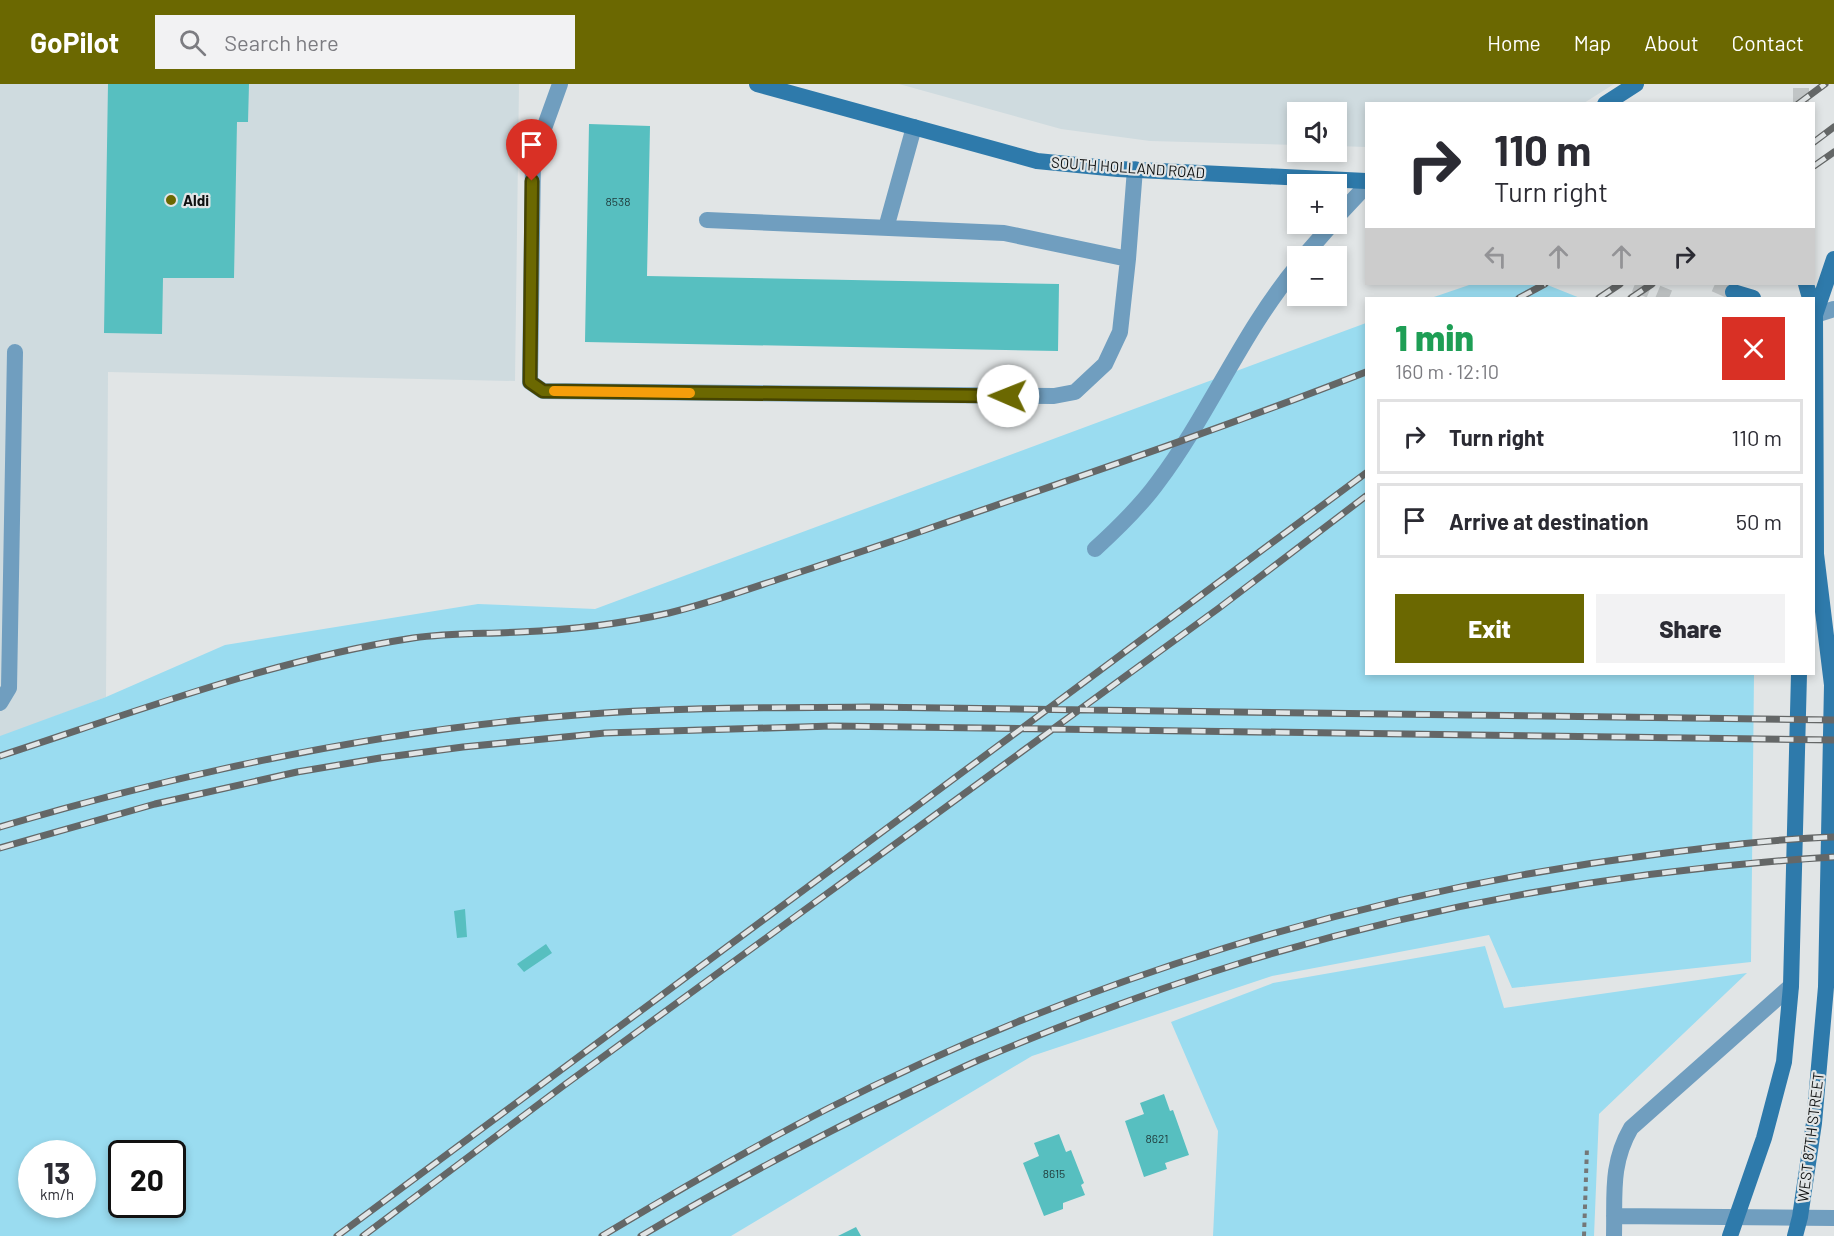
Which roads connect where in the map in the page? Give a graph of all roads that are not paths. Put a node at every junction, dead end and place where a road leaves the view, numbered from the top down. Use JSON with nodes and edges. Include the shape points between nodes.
{"nodes":[{"id":1,"x":560,"y":84,"type":"edge"},
{"id":2,"x":757,"y":84,"type":"edge"},
{"id":3,"x":1636,"y":84,"type":"edge"},
{"id":4,"x":1608,"y":102,"type":"edge"},
{"id":5,"x":914,"y":127,"type":"junction"},
{"id":6,"x":1135,"y":169,"type":"junction"},
{"id":7,"x":1365,"y":181,"type":"edge"},
{"id":8,"x":1365,"y":187,"type":"edge"},
{"id":9,"x":1347,"y":206,"type":"edge"},
{"id":10,"x":707,"y":220,"type":"dead end"},
{"id":11,"x":886,"y":228,"type":"junction"},
{"id":12,"x":1323,"y":234,"type":"edge"},
{"id":13,"x":1313,"y":246,"type":"edge"},
{"id":14,"x":1128,"y":259,"type":"junction"},
{"id":15,"x":1834,"y":259,"type":"edge"},
{"id":16,"x":1287,"y":280,"type":"edge"},
{"id":17,"x":1733,"y":292,"type":"dead end"},
{"id":18,"x":1750,"y":297,"type":"edge"},
{"id":19,"x":1834,"y":309,"type":"edge"},
{"id":20,"x":1815,"y":311,"type":"edge"},
{"id":21,"x":1815,"y":314,"type":"edge"},
{"id":22,"x":15,"y":352,"type":"dead end"},
{"id":23,"x":1095,"y":549,"type":"dead end"},
{"id":24,"x":1815,"y":561,"type":"edge"},
{"id":25,"x":1799,"y":675,"type":"edge"},
{"id":26,"x":0,"y":703,"type":"edge"},
{"id":27,"x":1791,"y":986,"type":"junction"},
{"id":28,"x":1737,"y":1215,"type":"junction"},
{"id":29,"x":1614,"y":1216,"type":"junction"},
{"id":30,"x":1800,"y":1217,"type":"junction"},
{"id":31,"x":1834,"y":1218,"type":"edge"},
{"id":32,"x":1614,"y":1236,"type":"edge"},
{"id":33,"x":1730,"y":1236,"type":"edge"},
{"id":34,"x":1795,"y":1236,"type":"edge"},
{"id":35,"x":1802,"y":1236,"type":"edge"}],
"edges":[{"from":1,"to":14,"type":"street","via":[[533,159],[530,382],[543,391],[1054,396],[1075,392],[1105,364],[1120,332]]},
{"from":2,"to":5,"type":"main road","name":"SOUTH HOLLAND ROAD"},
{"from":3,"to":4,"type":"main road"},
{"from":5,"to":6,"type":"main road","name":"SOUTH HOLLAND ROAD","via":[[1036,161]]},
{"from":5,"to":11,"type":"street"},
{"from":6,"to":7,"type":"main road","name":"SOUTH HOLLAND ROAD"},
{"from":6,"to":14,"type":"street"},
{"from":8,"to":9,"type":"street"},
{"from":10,"to":11,"type":"street"},
{"from":11,"to":14,"type":"street","via":[[1004,233]]},
{"from":12,"to":13,"type":"street"},
{"from":15,"to":20,"type":"main road","name":"WEST 87TH STREET"},
{"from":16,"to":23,"type":"street","via":[[1249,334],[1158,483],[1126,521]]},
{"from":17,"to":18,"type":"main road"},
{"from":19,"to":21,"type":"street"},
{"from":22,"to":26,"type":"street","via":[[9,687]]},
{"from":24,"to":30,"type":"main road","name":"WEST 87TH STREET","via":[[1832,684],[1826,964],[1814,1123]]},
{"from":25,"to":27,"type":"main road"},
{"from":27,"to":28,"type":"main road","via":[[1784,1062]]},
{"from":27,"to":29,"type":"street","via":[[1631,1128],[1620,1147],[1615,1172]]},
{"from":28,"to":29,"type":"street"},
{"from":28,"to":30,"type":"street"},
{"from":28,"to":33,"type":"main road"},
{"from":29,"to":32,"type":"street"},
{"from":30,"to":31,"type":"street"},
{"from":30,"to":34,"type":"main road","name":"WEST 87TH STREET"},
{"from":30,"to":35,"type":"street","name":"WEST 87TH STREET"}]}
